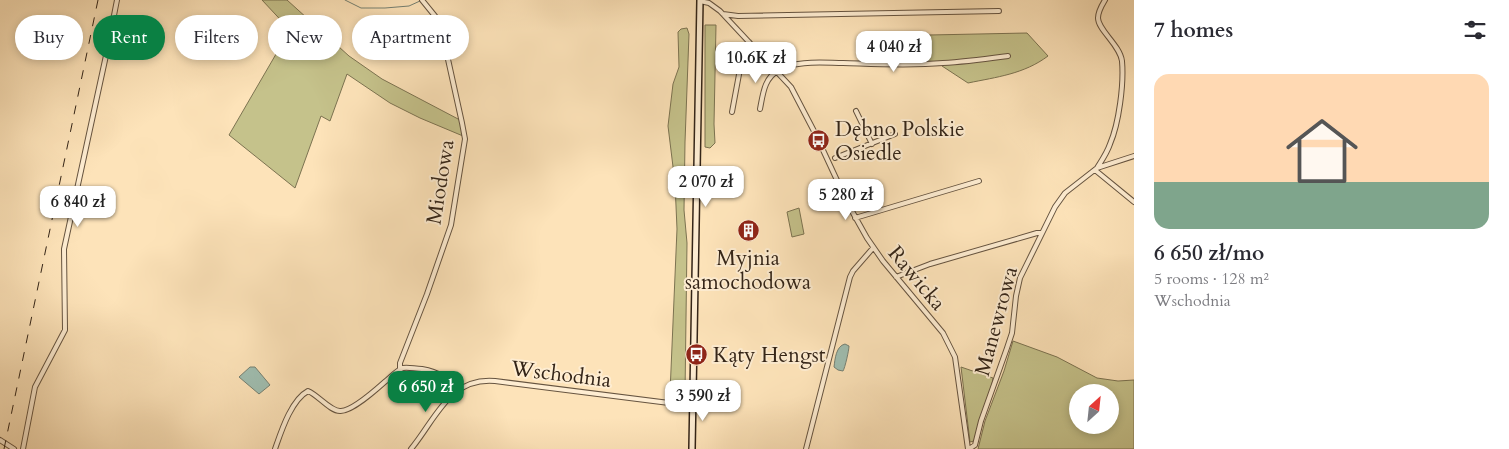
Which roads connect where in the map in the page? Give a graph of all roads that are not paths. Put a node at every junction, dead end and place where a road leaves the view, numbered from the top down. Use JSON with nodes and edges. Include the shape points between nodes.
{"nodes":[{"id":1,"x":116,"y":0,"type":"edge"},
{"id":2,"x":422,"y":0,"type":"edge"},
{"id":3,"x":1105,"y":0,"type":"edge"},
{"id":4,"x":700,"y":1,"type":"edge"},
{"id":5,"x":999,"y":11,"type":"dead end"},
{"id":6,"x":723,"y":14,"type":"junction"},
{"id":7,"x":749,"y":42,"type":"junction"},
{"id":8,"x":1008,"y":56,"type":"dead end"},
{"id":9,"x":776,"y":71,"type":"junction"},
{"id":10,"x":760,"y":109,"type":"dead end"},
{"id":11,"x":856,"y":111,"type":"dead end"},
{"id":12,"x":732,"y":112,"type":"dead end"},
{"id":13,"x":895,"y":134,"type":"dead end"},
{"id":14,"x":872,"y":144,"type":"junction"},
{"id":15,"x":1134,"y":156,"type":"edge"},
{"id":16,"x":835,"y":158,"type":"dead end"},
{"id":17,"x":1096,"y":169,"type":"junction"},
{"id":18,"x":979,"y":180,"type":"dead end"},
{"id":19,"x":1134,"y":202,"type":"edge"},
{"id":20,"x":855,"y":218,"type":"junction"},
{"id":21,"x":1042,"y":233,"type":"junction"},
{"id":22,"x":873,"y":248,"type":"junction"},
{"id":23,"x":896,"y":277,"type":"junction"},
{"id":24,"x":400,"y":369,"type":"junction"},
{"id":25,"x":456,"y":391,"type":"junction"},
{"id":26,"x":693,"y":406,"type":"junction"},
{"id":27,"x":0,"y":440,"type":"edge"},
{"id":28,"x":14,"y":449,"type":"edge"},
{"id":29,"x":23,"y":449,"type":"edge"},
{"id":30,"x":275,"y":449,"type":"edge"},
{"id":31,"x":411,"y":449,"type":"edge"},
{"id":32,"x":692,"y":449,"type":"edge"},
{"id":33,"x":806,"y":449,"type":"edge"},
{"id":34,"x":968,"y":449,"type":"edge"}],
"edges":[{"from":1,"to":29,"type":"street","via":[[64,249],[65,330],[35,387]]},
{"from":2,"to":24,"type":"street","name":"Miodowa","via":[[442,32],[464,139],[451,225]]},
{"from":3,"to":17,"type":"street","via":[[1098,21],[1119,52],[1122,74],[1115,132]]},
{"from":4,"to":6,"type":"street","name":"Rawicka"},
{"from":4,"to":26,"type":"main road"},
{"from":5,"to":6,"type":"street"},
{"from":6,"to":7,"type":"street","name":"Rawicka"},
{"from":7,"to":9,"type":"street","name":"Rawicka"},
{"from":7,"to":12,"type":"street","via":[[743,52]]},
{"from":8,"to":9,"type":"street","via":[[942,64],[817,63],[793,65]]},
{"from":9,"to":10,"type":"street","via":[[766,83]]},
{"from":9,"to":20,"type":"street","name":"Rawicka","via":[[795,94]]},
{"from":11,"to":14,"type":"street"},
{"from":13,"to":14,"type":"street"},
{"from":14,"to":16,"type":"street"},
{"from":15,"to":17,"type":"street","name":"Manewrowa"},
{"from":17,"to":19,"type":"street"},
{"from":17,"to":21,"type":"street","name":"Manewrowa","via":[[1061,198]]},
{"from":18,"to":20,"type":"street"},
{"from":20,"to":22,"type":"street","name":"Rawicka"},
{"from":21,"to":23,"type":"street","via":[[976,250]]},
{"from":21,"to":34,"type":"street","name":"Manewrowa","via":[[1020,278],[1008,348],[975,444]]},
{"from":22,"to":23,"type":"street","name":"Rawicka"},
{"from":22,"to":33,"type":"street","via":[[850,277]]},
{"from":23,"to":34,"type":"street","name":"Rawicka","via":[[940,329],[952,349]]},
{"from":24,"to":25,"type":"street","via":[[438,373]]},
{"from":24,"to":30,"type":"street","via":[[343,411],[338,412],[308,391],[303,394],[288,417]]},
{"from":25,"to":26,"type":"street","name":"Wschodnia","via":[[467,384],[492,381]]},
{"from":25,"to":31,"type":"street"},
{"from":26,"to":32,"type":"main road"},
{"from":27,"to":28,"type":"street"}]}
